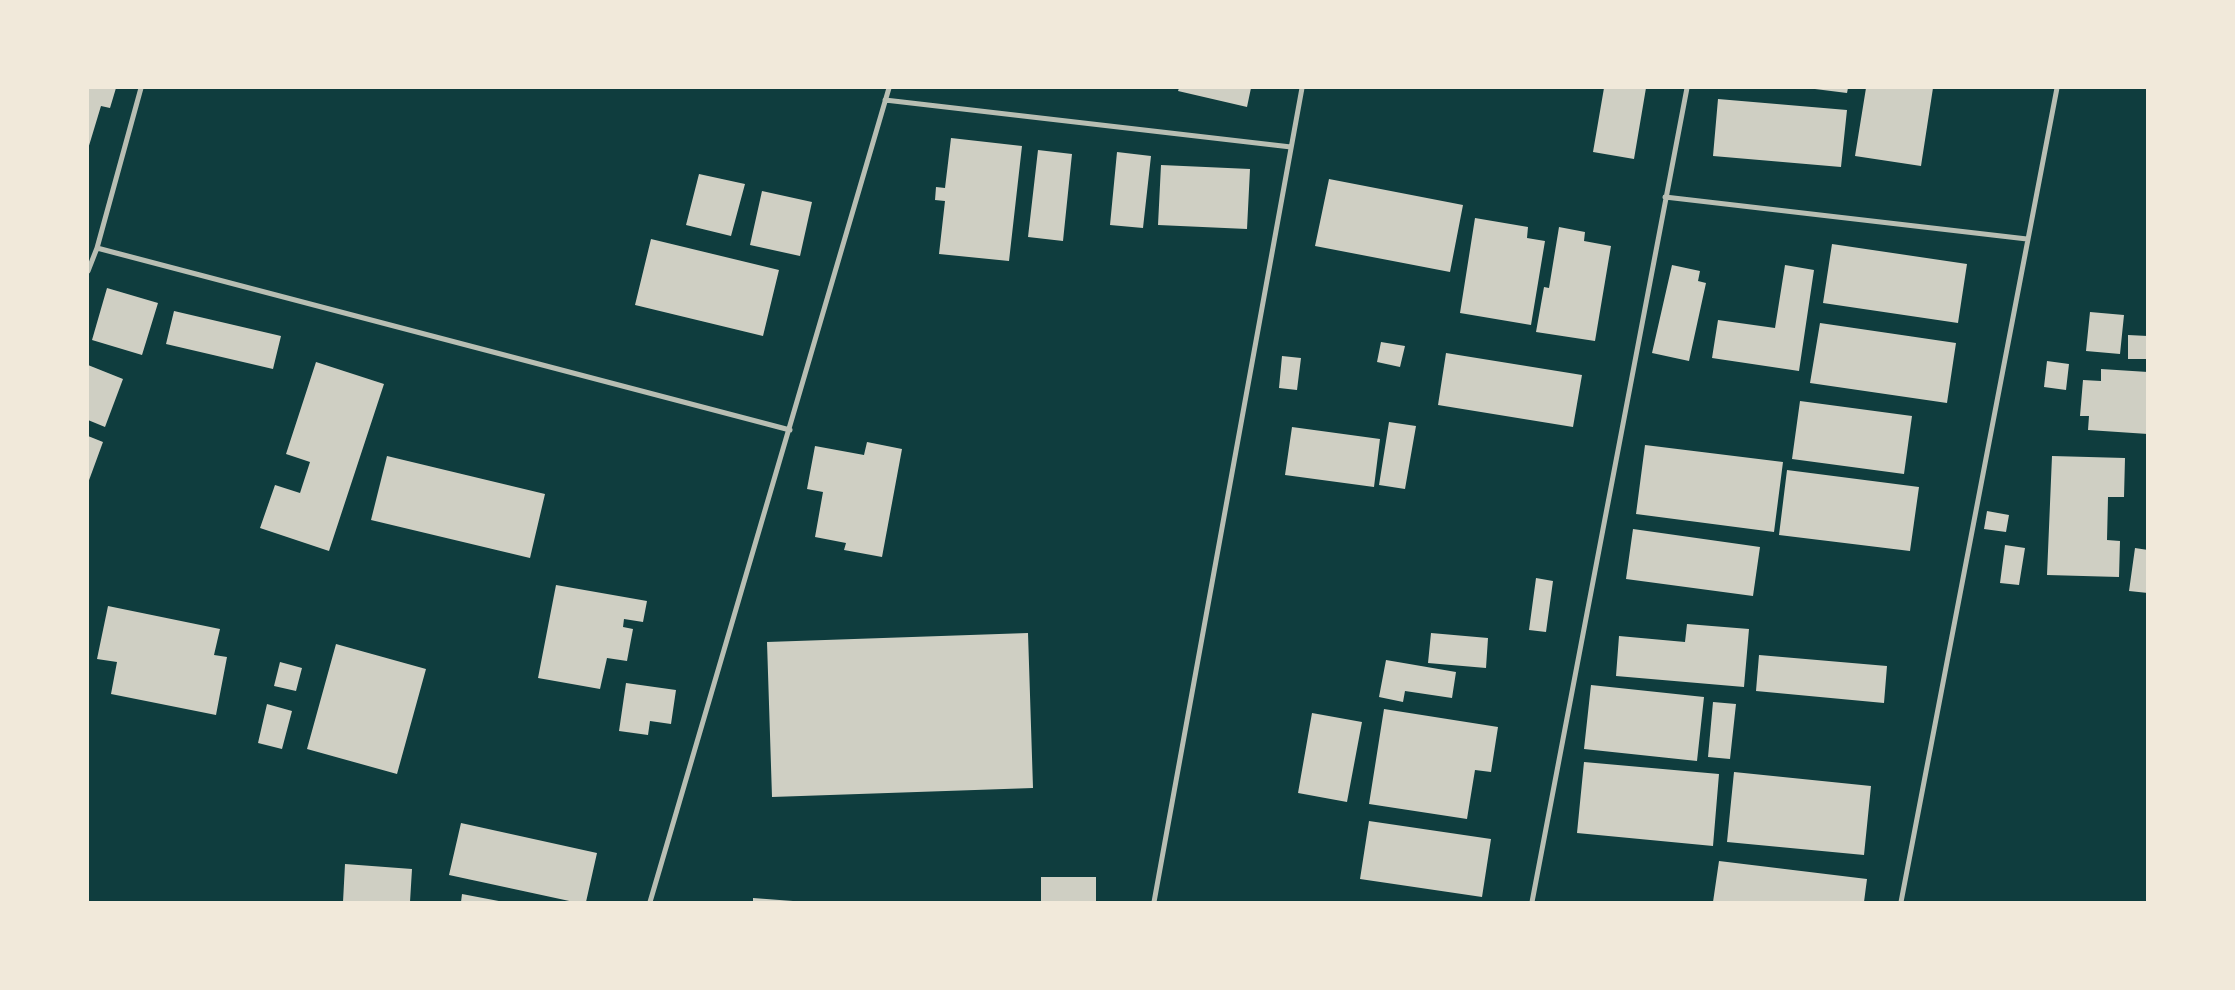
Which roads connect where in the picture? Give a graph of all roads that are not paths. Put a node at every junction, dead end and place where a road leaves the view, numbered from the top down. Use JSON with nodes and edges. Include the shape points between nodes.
{"nodes":[{"id":1,"x":141,"y":88,"type":"edge"},
{"id":2,"x":888,"y":88,"type":"edge"},
{"id":3,"x":1302,"y":88,"type":"edge"},
{"id":4,"x":1687,"y":88,"type":"edge"},
{"id":5,"x":2057,"y":88,"type":"edge"},
{"id":6,"x":885,"y":100,"type":"junction"},
{"id":7,"x":1291,"y":147,"type":"junction"},
{"id":8,"x":1665,"y":197,"type":"junction"},
{"id":9,"x":2027,"y":239,"type":"junction"},
{"id":10,"x":97,"y":248,"type":"junction"},
{"id":11,"x":88,"y":271,"type":"edge"},
{"id":12,"x":790,"y":430,"type":"junction"},
{"id":13,"x":650,"y":902,"type":"edge"},
{"id":14,"x":1154,"y":902,"type":"edge"},
{"id":15,"x":1532,"y":902,"type":"edge"},
{"id":16,"x":1901,"y":902,"type":"edge"}],
"edges":[{"from":1,"to":10,"type":"street"},
{"from":2,"to":6,"type":"street"},
{"from":3,"to":7,"type":"street"},
{"from":4,"to":8,"type":"street"},
{"from":5,"to":9,"type":"street"},
{"from":6,"to":7,"type":"street"},
{"from":6,"to":12,"type":"street"},
{"from":7,"to":14,"type":"street"},
{"from":8,"to":9,"type":"street"},
{"from":8,"to":15,"type":"street"},
{"from":9,"to":16,"type":"street"},
{"from":10,"to":11,"type":"street"},
{"from":10,"to":12,"type":"street"},
{"from":12,"to":13,"type":"street"}]}
